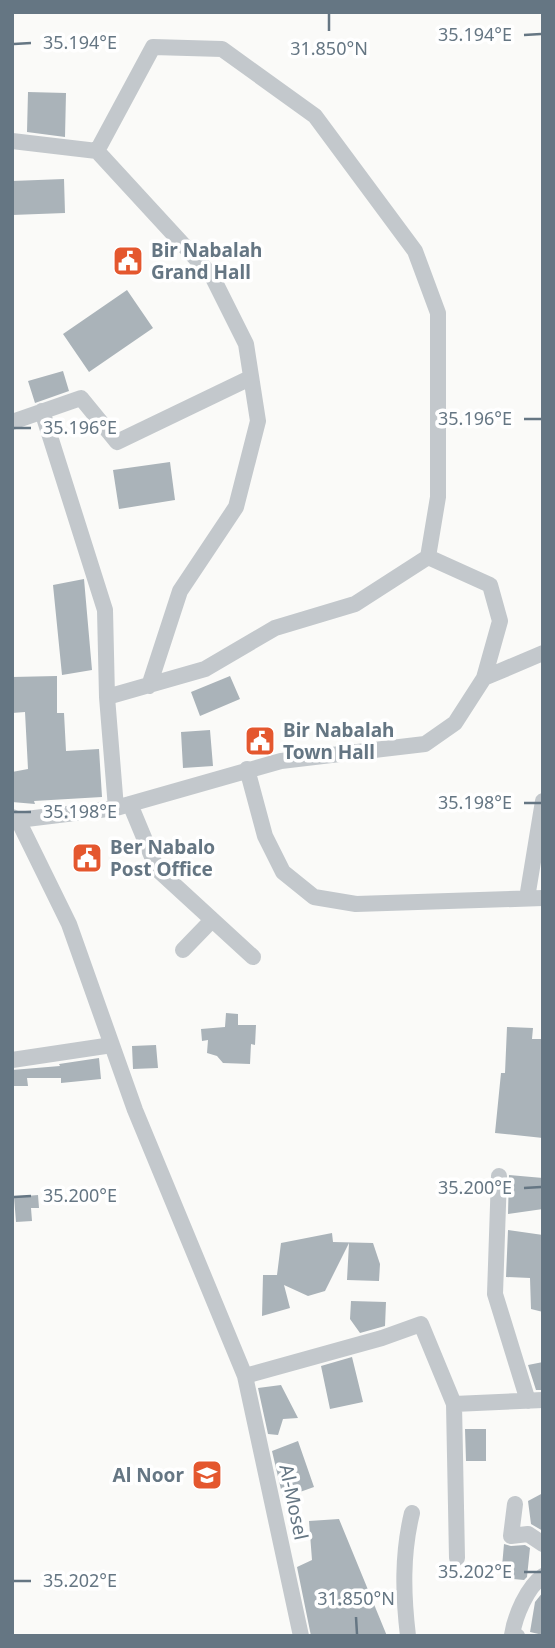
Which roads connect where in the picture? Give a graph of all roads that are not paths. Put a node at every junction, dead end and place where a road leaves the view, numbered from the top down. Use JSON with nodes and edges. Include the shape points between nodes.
{"nodes":[{"id":1,"x":12,"y":142,"type":"edge"},
{"id":2,"x":97,"y":151,"type":"junction"},
{"id":3,"x":250,"y":378,"type":"junction"},
{"id":4,"x":42,"y":411,"type":"junction"},
{"id":5,"x":12,"y":422,"type":"edge"},
{"id":6,"x":428,"y":557,"type":"junction"},
{"id":7,"x":543,"y":653,"type":"edge"},
{"id":8,"x":484,"y":678,"type":"junction"},
{"id":9,"x":149,"y":686,"type":"junction"},
{"id":10,"x":107,"y":697,"type":"junction"},
{"id":11,"x":247,"y":769,"type":"junction"},
{"id":12,"x":543,"y":802,"type":"edge"},
{"id":13,"x":123,"y":806,"type":"junction"},
{"id":14,"x":15,"y":818,"type":"edge"},
{"id":15,"x":535,"y":898,"type":"edge"},
{"id":16,"x":212,"y":920,"type":"junction"},
{"id":17,"x":183,"y":950,"type":"dead end"},
{"id":18,"x":253,"y":957,"type":"dead end"},
{"id":19,"x":112,"y":1045,"type":"junction"},
{"id":20,"x":12,"y":1060,"type":"edge"},
{"id":21,"x":499,"y":1176,"type":"dead end"},
{"id":22,"x":245,"y":1377,"type":"junction"},
{"id":23,"x":535,"y":1401,"type":"edge"},
{"id":24,"x":454,"y":1404,"type":"junction"},
{"id":25,"x":515,"y":1504,"type":"dead end"},
{"id":26,"x":412,"y":1513,"type":"dead end"},
{"id":27,"x":543,"y":1544,"type":"edge"},
{"id":28,"x":457,"y":1558,"type":"dead end"},
{"id":29,"x":543,"y":1576,"type":"edge"},
{"id":30,"x":299,"y":1635,"type":"edge"},
{"id":31,"x":408,"y":1636,"type":"edge"},
{"id":32,"x":517,"y":1636,"type":"edge"}],
"edges":[{"from":1,"to":2,"type":"street"},
{"from":2,"to":3,"type":"street","via":[[212,276],[246,344]]},
{"from":2,"to":6,"type":"street","via":[[153,47],[222,49],[314,116],[415,251],[438,313],[438,497]]},
{"from":3,"to":4,"type":"street","via":[[117,442],[81,398]]},
{"from":3,"to":9,"type":"street","via":[[258,421],[236,507],[180,591]]},
{"from":4,"to":5,"type":"street"},
{"from":4,"to":10,"type":"street","via":[[105,610]]},
{"from":6,"to":8,"type":"street","via":[[490,585],[500,621]]},
{"from":6,"to":9,"type":"street","via":[[355,604],[275,628],[205,669]]},
{"from":7,"to":8,"type":"street"},
{"from":8,"to":11,"type":"street","via":[[455,723],[425,744]]},
{"from":9,"to":10,"type":"street"},
{"from":10,"to":13,"type":"street"},
{"from":11,"to":13,"type":"street"},
{"from":11,"to":15,"type":"street","via":[[265,836],[283,872],[314,897],[356,904]]},
{"from":12,"to":15,"type":"street"},
{"from":13,"to":14,"type":"street"},
{"from":13,"to":16,"type":"street","via":[[157,869]]},
{"from":14,"to":19,"type":"street","name":"Al-Mosel","via":[[69,924]]},
{"from":16,"to":17,"type":"street"},
{"from":16,"to":18,"type":"street"},
{"from":19,"to":20,"type":"street"},
{"from":19,"to":22,"type":"street","name":"Al-Mosel"},
{"from":21,"to":23,"type":"street","via":[[495,1294]]},
{"from":22,"to":24,"type":"street","via":[[421,1324]]},
{"from":22,"to":30,"type":"street","name":"Al-Mosel"},
{"from":23,"to":24,"type":"street"},
{"from":24,"to":28,"type":"street"},
{"from":25,"to":27,"type":"street","via":[[511,1536],[528,1534]]},
{"from":26,"to":31,"type":"street","via":[[403,1591]]},
{"from":29,"to":32,"type":"street","via":[[514,1623],[512,1635]]}]}
